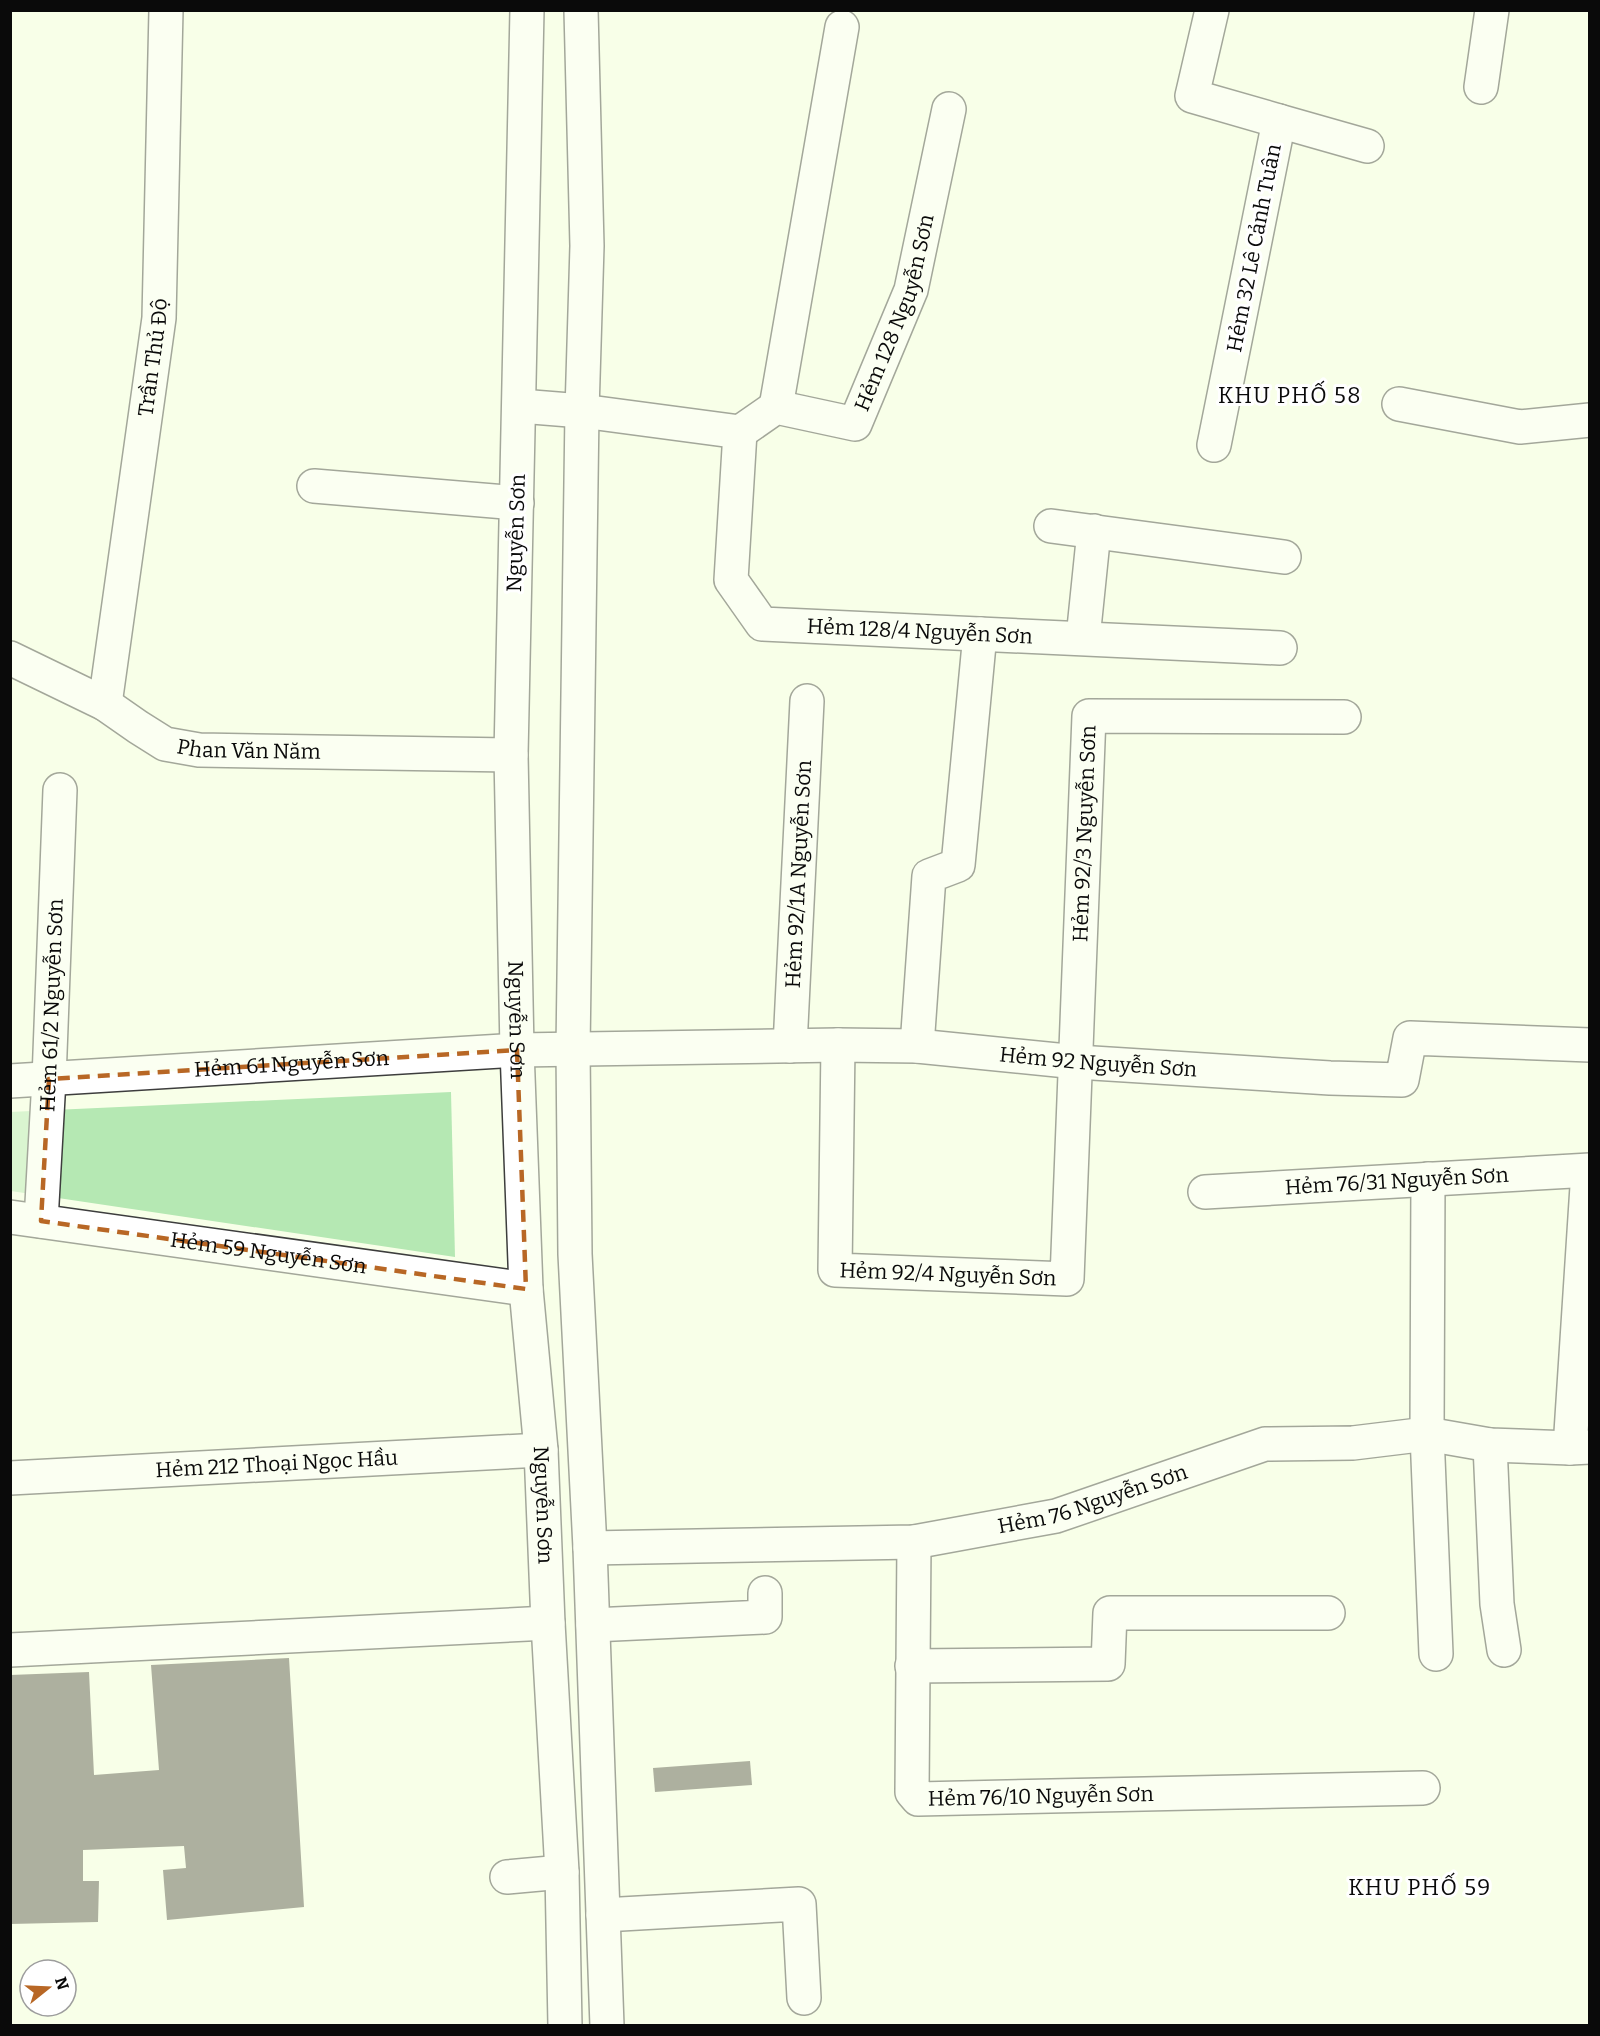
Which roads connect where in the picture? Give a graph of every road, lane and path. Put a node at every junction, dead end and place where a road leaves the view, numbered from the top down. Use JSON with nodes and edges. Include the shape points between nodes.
{"nodes":[{"id":1,"x":166,"y":10,"type":"edge"},
{"id":2,"x":527,"y":10,"type":"edge"},
{"id":3,"x":581,"y":10,"type":"edge"},
{"id":4,"x":1212,"y":10,"type":"edge"},
{"id":5,"x":1492,"y":10,"type":"edge"},
{"id":6,"x":842,"y":27,"type":"dead end"},
{"id":7,"x":1481,"y":87,"type":"dead end"},
{"id":8,"x":949,"y":109,"type":"dead end"},
{"id":9,"x":1279,"y":121,"type":"junction"},
{"id":10,"x":1367,"y":146,"type":"dead end"},
{"id":11,"x":1399,"y":404,"type":"dead end"},
{"id":12,"x":520,"y":406,"type":"junction"},
{"id":13,"x":776,"y":407,"type":"junction"},
{"id":14,"x":582,"y":411,"type":"junction"},
{"id":15,"x":1590,"y":420,"type":"edge"},
{"id":16,"x":740,"y":432,"type":"junction"},
{"id":17,"x":1214,"y":445,"type":"dead end"},
{"id":18,"x":314,"y":486,"type":"dead end"},
{"id":19,"x":517,"y":503,"type":"junction"},
{"id":20,"x":1051,"y":526,"type":"dead end"},
{"id":21,"x":1094,"y":531,"type":"junction"},
{"id":22,"x":1284,"y":557,"type":"dead end"},
{"id":23,"x":980,"y":634,"type":"junction"},
{"id":24,"x":1083,"y":638,"type":"junction"},
{"id":25,"x":1280,"y":648,"type":"dead end"},
{"id":26,"x":10,"y":658,"type":"edge"},
{"id":27,"x":807,"y":701,"type":"dead end"},
{"id":28,"x":105,"y":704,"type":"junction"},
{"id":29,"x":1344,"y":717,"type":"dead end"},
{"id":30,"x":511,"y":755,"type":"junction"},
{"id":31,"x":60,"y":790,"type":"dead end"},
{"id":32,"x":1590,"y":1045,"type":"edge"},
{"id":33,"x":790,"y":1046,"type":"junction"},
{"id":34,"x":838,"y":1046,"type":"junction"},
{"id":35,"x":917,"y":1046,"type":"junction"},
{"id":36,"x":573,"y":1049,"type":"junction"},
{"id":37,"x":517,"y":1050,"type":"junction"},
{"id":38,"x":1077,"y":1062,"type":"junction"},
{"id":39,"x":50,"y":1079,"type":"junction"},
{"id":40,"x":10,"y":1081,"type":"edge"},
{"id":41,"x":1589,"y":1170,"type":"edge"},
{"id":42,"x":1428,"y":1179,"type":"junction"},
{"id":43,"x":1205,"y":1192,"type":"dead end"},
{"id":44,"x":26,"y":1219,"type":"edge"},
{"id":45,"x":526,"y":1289,"type":"junction"},
{"id":46,"x":1426,"y":1434,"type":"junction"},
{"id":47,"x":1490,"y":1445,"type":"junction"},
{"id":48,"x":1580,"y":1448,"type":"edge"},
{"id":49,"x":541,"y":1449,"type":"junction"},
{"id":50,"x":10,"y":1478,"type":"edge"},
{"id":51,"x":914,"y":1542,"type":"junction"},
{"id":52,"x":590,"y":1548,"type":"junction"},
{"id":53,"x":765,"y":1593,"type":"dead end"},
{"id":54,"x":1328,"y":1613,"type":"dead end"},
{"id":55,"x":548,"y":1623,"type":"junction"},
{"id":56,"x":593,"y":1625,"type":"junction"},
{"id":57,"x":10,"y":1650,"type":"edge"},
{"id":58,"x":1504,"y":1650,"type":"dead end"},
{"id":59,"x":1436,"y":1654,"type":"dead end"},
{"id":60,"x":912,"y":1666,"type":"junction"},
{"id":61,"x":1423,"y":1788,"type":"dead end"},
{"id":62,"x":562,"y":1872,"type":"junction"},
{"id":63,"x":507,"y":1877,"type":"dead end"},
{"id":64,"x":603,"y":1916,"type":"junction"},
{"id":65,"x":804,"y":1998,"type":"dead end"},
{"id":66,"x":607,"y":2022,"type":"edge"},
{"id":67,"x":556,"y":2024,"type":"edge"}],
"edges":[{"from":1,"to":28,"type":"street","name":"Trần Thủ Độ","via":[[159,318]]},
{"from":2,"to":12,"type":"street","name":"Nguyễn Sơn"},
{"from":3,"to":14,"type":"street","via":[[587,246]]},
{"from":4,"to":9,"type":"street","name":"Hẻm 32 Lê Cảnh Tuân","via":[[1192,96]]},
{"from":5,"to":7,"type":"street"},
{"from":6,"to":13,"type":"street"},
{"from":8,"to":13,"type":"street","name":"Hẻm 128 Nguyễn Sơn","via":[[911,290],[855,424]]},
{"from":9,"to":10,"type":"street","name":"Hẻm 32 Lê Cảnh Tuân"},
{"from":9,"to":17,"type":"street","name":"Hẻm 32 Lê Cảnh Tuân"},
{"from":11,"to":15,"type":"street","via":[[1520,427]]},
{"from":12,"to":14,"type":"street"},
{"from":12,"to":19,"type":"street","name":"Nguyễn Sơn"},
{"from":13,"to":16,"type":"street"},
{"from":14,"to":16,"type":"street"},
{"from":14,"to":36,"type":"street"},
{"from":16,"to":23,"type":"street","name":"Hẻm 128/4 Nguyễn Sơn","via":[[731,579],[762,624]]},
{"from":18,"to":19,"type":"street"},
{"from":19,"to":30,"type":"street","name":"Nguyễn Sơn"},
{"from":20,"to":21,"type":"street"},
{"from":21,"to":22,"type":"street"},
{"from":21,"to":24,"type":"street"},
{"from":23,"to":24,"type":"street","name":"Hẻm 128/4 Nguyễn Sơn"},
{"from":23,"to":35,"type":"street","via":[[958,865],[929,876]]},
{"from":24,"to":25,"type":"street","name":"Hẻm 128/4 Nguyễn Sơn"},
{"from":26,"to":28,"type":"street","name":"Phan Văn Năm"},
{"from":27,"to":33,"type":"street","name":"Hẻm 92/1A Nguyễn Sơn"},
{"from":28,"to":30,"type":"street","name":"Phan Văn Năm","via":[[165,744],[199,750]]},
{"from":29,"to":38,"type":"street","name":"Hẻm 92/3 Nguyễn Sơn","via":[[1089,716]]},
{"from":30,"to":37,"type":"street","name":"Nguyễn Sơn"},
{"from":31,"to":39,"type":"street","name":"Hẻm 61/2 Nguyễn Sơn"},
{"from":32,"to":38,"type":"street","name":"Hẻm 92 Nguyễn Sơn","via":[[1410,1038],[1402,1080]]},
{"from":33,"to":34,"type":"street","name":"Hẻm 92 Nguyễn Sơn"},
{"from":33,"to":36,"type":"street","name":"Hẻm 92 Nguyễn Sơn"},
{"from":34,"to":35,"type":"street","name":"Hẻm 92 Nguyễn Sơn"},
{"from":34,"to":38,"type":"street","name":"Hẻm 92/4 Nguyễn Sơn","via":[[835,1270],[1067,1279]]},
{"from":35,"to":38,"type":"street","name":"Hẻm 92 Nguyễn Sơn"},
{"from":36,"to":37,"type":"street","name":"Hẻm 61 Nguyễn Sơn"},
{"from":36,"to":52,"type":"street","via":[[575,1254]]},
{"from":37,"to":39,"type":"street","name":"Hẻm 61 Nguyễn Sơn"},
{"from":37,"to":45,"type":"street","name":"Nguyễn Sơn"},
{"from":39,"to":40,"type":"street","name":"Hẻm 61 Nguyễn Sơn"},
{"from":39,"to":44,"type":"street","name":"Hẻm 61/2 Nguyễn Sơn"},
{"from":41,"to":42,"type":"street","name":"Hẻm 76/31 Nguyễn Sơn"},
{"from":41,"to":48,"type":"street","name":"Hẻm 76/31 Nguyễn Sơn"},
{"from":42,"to":43,"type":"street","name":"Hẻm 76/31 Nguyễn Sơn"},
{"from":42,"to":46,"type":"street"},
{"from":44,"to":45,"type":"street","name":"Hẻm 59 Nguyễn Sơn"},
{"from":45,"to":49,"type":"street","name":"Nguyễn Sơn"},
{"from":46,"to":47,"type":"street","name":"Hẻm 76 Nguyễn Sơn"},
{"from":46,"to":51,"type":"street","name":"Hẻm 76 Nguyễn Sơn","via":[[1353,1443],[1265,1444],[1056,1516]]},
{"from":46,"to":59,"type":"street"},
{"from":47,"to":48,"type":"street","name":"Hẻm 76 Nguyễn Sơn"},
{"from":47,"to":58,"type":"street","via":[[1497,1604]]},
{"from":49,"to":50,"type":"street","name":"Hẻm 212 Thoại Ngọc Hầu"},
{"from":49,"to":55,"type":"street","name":"Nguyễn Sơn"},
{"from":51,"to":52,"type":"street","name":"Hẻm 76 Nguyễn Sơn"},
{"from":51,"to":60,"type":"street","name":"Hẻm 76/10 Nguyễn Sơn"},
{"from":52,"to":56,"type":"street"},
{"from":53,"to":56,"type":"street","via":[[765,1617]]},
{"from":54,"to":60,"type":"street","via":[[1110,1613],[1108,1664]]},
{"from":55,"to":57,"type":"street"},
{"from":55,"to":62,"type":"street","name":"Nguyễn Sơn"},
{"from":56,"to":64,"type":"street"},
{"from":60,"to":61,"type":"street","name":"Hẻm 76/10 Nguyễn Sơn","via":[[912,1792],[918,1799]]},
{"from":62,"to":63,"type":"street"},
{"from":62,"to":67,"type":"street","name":"Nguyễn Sơn"},
{"from":64,"to":65,"type":"street","via":[[799,1904]]},
{"from":64,"to":66,"type":"street"},
{"from":66,"to":67,"type":"street"}]}
